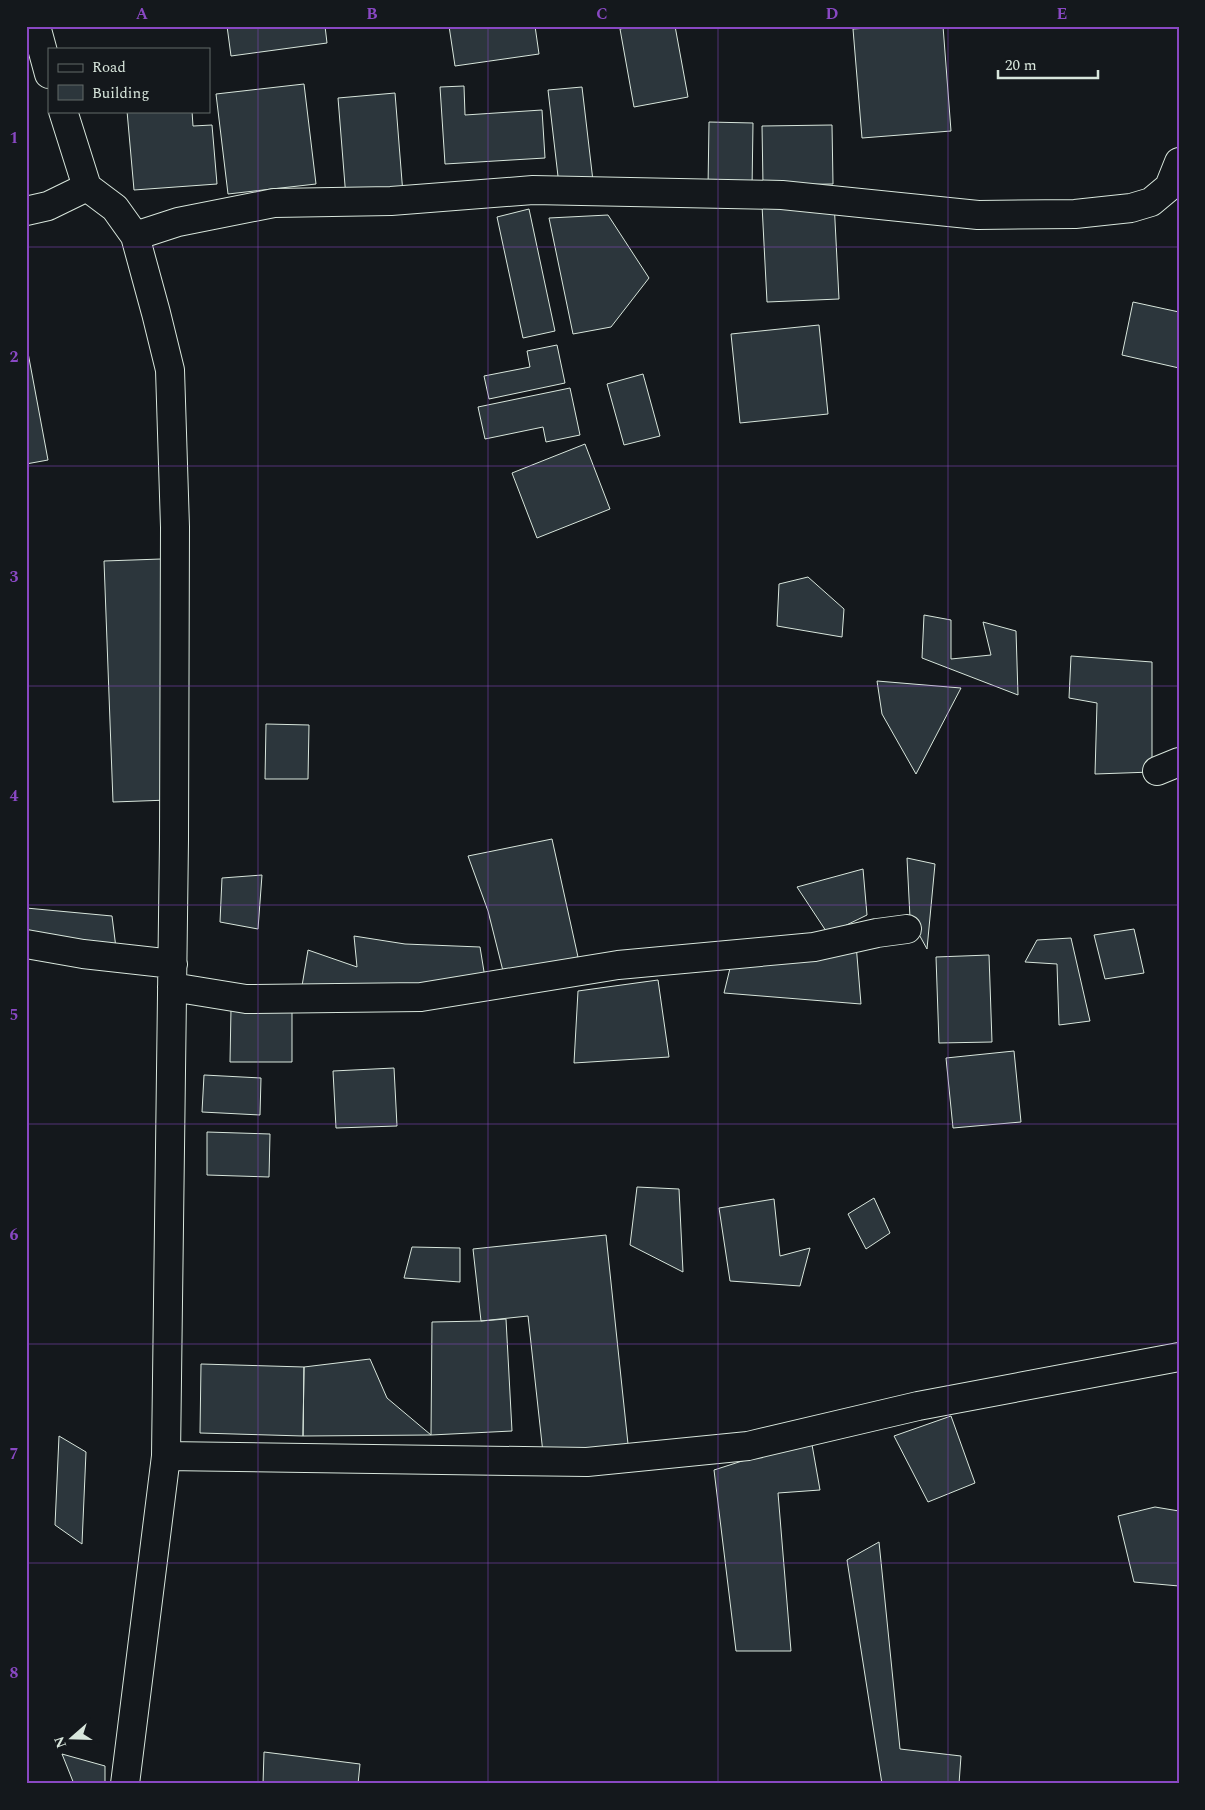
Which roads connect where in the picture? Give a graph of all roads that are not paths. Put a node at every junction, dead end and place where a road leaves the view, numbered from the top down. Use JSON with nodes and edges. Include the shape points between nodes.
{"nodes":[{"id":1,"x":36,"y":26,"type":"edge"},
{"id":2,"x":48,"y":70,"type":"edge"},
{"id":3,"x":63,"y":112,"type":"edge"},
{"id":4,"x":1179,"y":162,"type":"edge"},
{"id":5,"x":87,"y":187,"type":"junction"},
{"id":6,"x":26,"y":211,"type":"edge"},
{"id":7,"x":135,"y":236,"type":"junction"},
{"id":8,"x":907,"y":929,"type":"dead end"},
{"id":9,"x":26,"y":944,"type":"edge"},
{"id":10,"x":172,"y":976,"type":"junction"},
{"id":11,"x":1179,"y":1357,"type":"edge"},
{"id":12,"x":166,"y":1456,"type":"junction"},
{"id":13,"x":125,"y":1784,"type":"edge"}],
"edges":[{"from":1,"to":2,"type":"street"},
{"from":3,"to":5,"type":"street"},
{"from":4,"to":7,"type":"street","via":[[1169,187],[1151,202],[1131,208],[1075,214],[978,215],[782,195],[533,190],[391,201],[274,203],[178,222]]},
{"from":5,"to":6,"type":"street","via":[[48,206]]},
{"from":5,"to":7,"type":"street","via":[[115,208]]},
{"from":7,"to":10,"type":"street","via":[[170,370],[175,527]]},
{"from":8,"to":10,"type":"street","via":[[814,947],[618,965],[420,997],[246,999]]},
{"from":9,"to":10,"type":"street"},
{"from":10,"to":12,"type":"street"},
{"from":11,"to":12,"type":"street","via":[[918,1406],[739,1447],[587,1462]]},
{"from":12,"to":13,"type":"street"}]}
